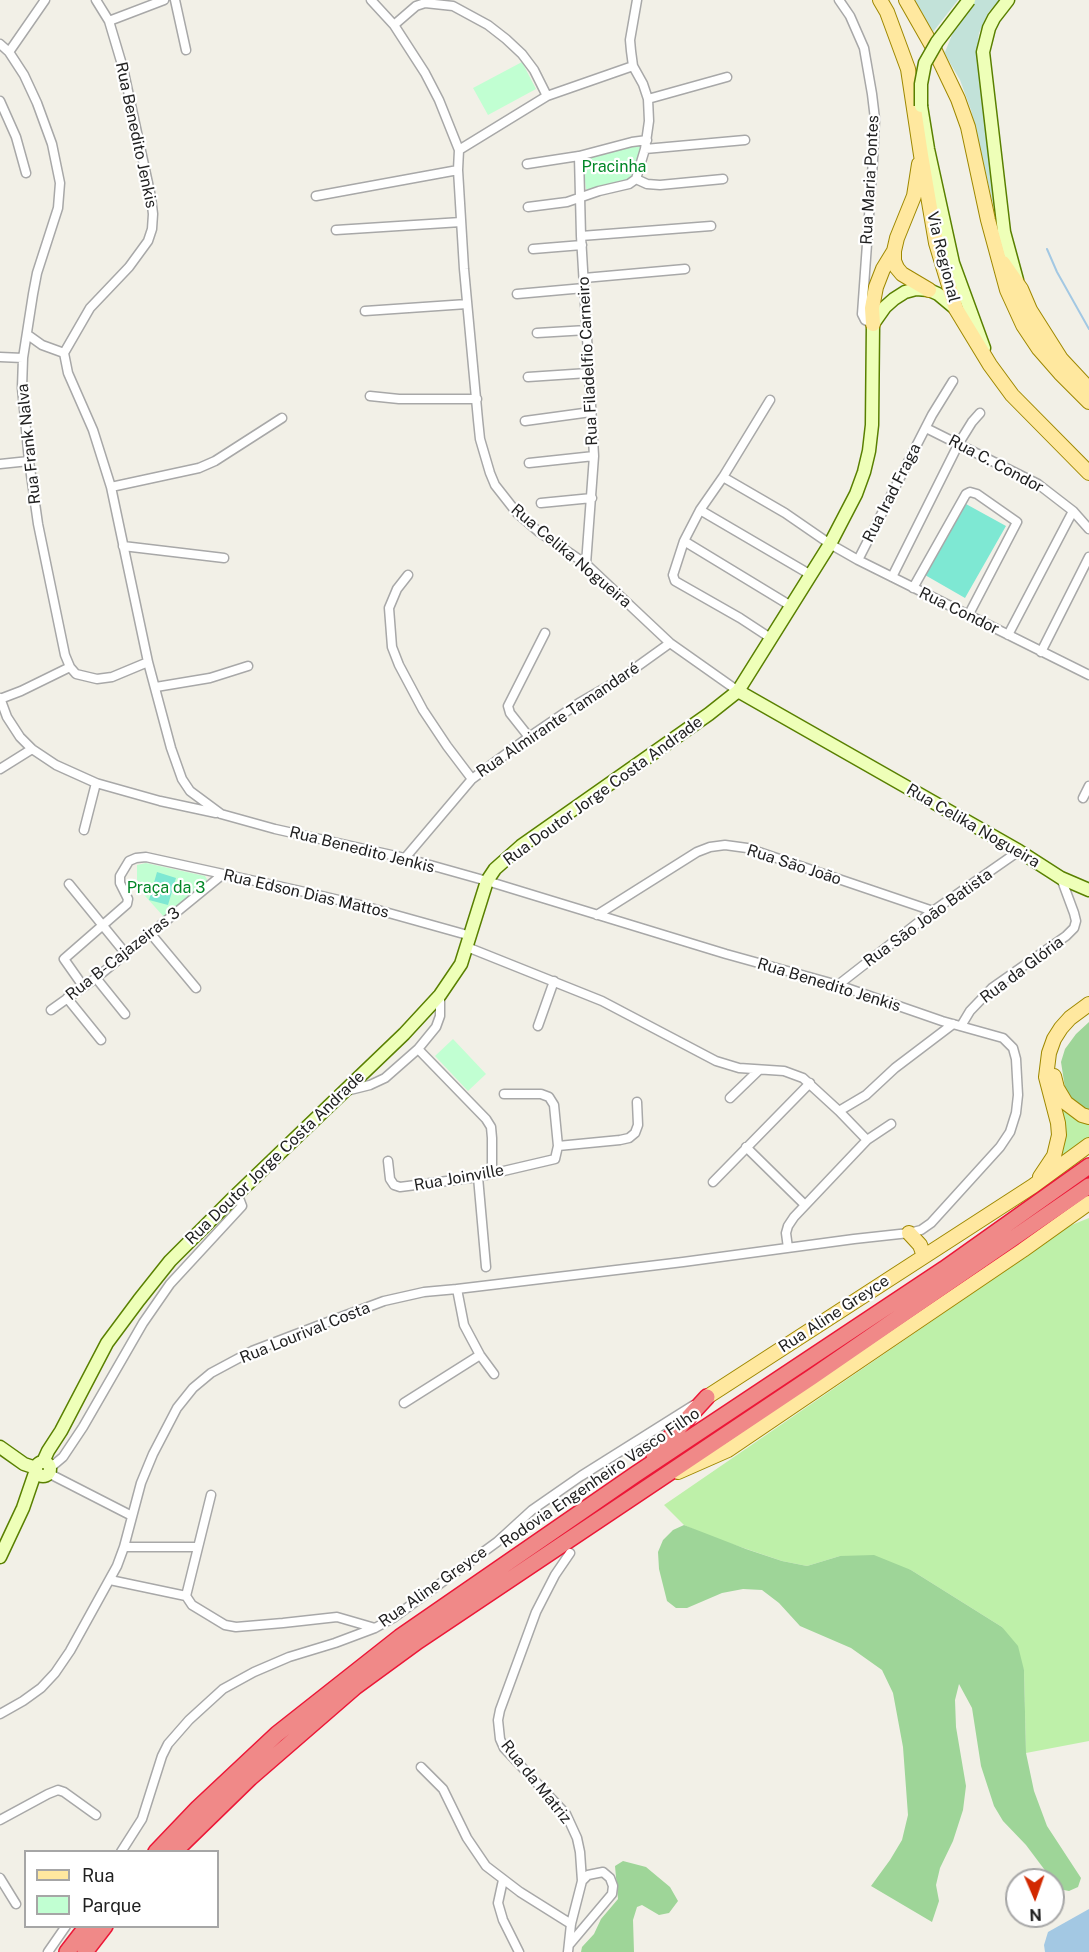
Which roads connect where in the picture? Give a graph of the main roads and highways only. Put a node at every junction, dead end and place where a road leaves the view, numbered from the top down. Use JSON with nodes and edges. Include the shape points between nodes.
{"nodes":[{"id":1,"x":880,"y":0,"type":"edge"},
{"id":2,"x":906,"y":0,"type":"edge"},
{"id":3,"x":969,"y":0,"type":"edge"},
{"id":4,"x":1008,"y":0,"type":"edge"},
{"id":5,"x":921,"y":155,"type":"junction"},
{"id":6,"x":894,"y":251,"type":"junction"},
{"id":7,"x":996,"y":253,"type":"junction"},
{"id":8,"x":1020,"y":289,"type":"junction"},
{"id":9,"x":929,"y":290,"type":"junction"},
{"id":10,"x":956,"y":309,"type":"junction"},
{"id":11,"x":873,"y":324,"type":"junction"},
{"id":12,"x":990,"y":365,"type":"junction"},
{"id":13,"x":1089,"y":389,"type":"edge"},
{"id":14,"x":1089,"y":402,"type":"edge"},
{"id":15,"x":1089,"y":473,"type":"edge"},
{"id":16,"x":738,"y":691,"type":"junction"},
{"id":17,"x":1089,"y":891,"type":"edge"},
{"id":18,"x":1089,"y":1004,"type":"edge"},
{"id":19,"x":1089,"y":1014,"type":"edge"},
{"id":20,"x":1089,"y":1117,"type":"edge"},
{"id":21,"x":1089,"y":1145,"type":"edge"},
{"id":22,"x":1089,"y":1166,"type":"edge"},
{"id":23,"x":1033,"y":1186,"type":"junction"},
{"id":24,"x":1089,"y":1186,"type":"edge"},
{"id":25,"x":1089,"y":1203,"type":"edge"},
{"id":26,"x":1089,"y":1210,"type":"edge"},
{"id":27,"x":1064,"y":1221,"type":"junction"},
{"id":28,"x":909,"y":1233,"type":"road end"},
{"id":29,"x":924,"y":1256,"type":"junction"},
{"id":30,"x":707,"y":1397,"type":"joint"},
{"id":31,"x":656,"y":1429,"type":"road end"},
{"id":32,"x":664,"y":1444,"type":"junction"},
{"id":33,"x":4,"y":1449,"type":"edge"},
{"id":34,"x":44,"y":1468,"type":"junction"},
{"id":35,"x":636,"y":1474,"type":"junction"},
{"id":36,"x":651,"y":1483,"type":"junction"},
{"id":37,"x":0,"y":1557,"type":"edge"},
{"id":38,"x":157,"y":1850,"type":"edge"},
{"id":39,"x":175,"y":1850,"type":"edge"},
{"id":40,"x":85,"y":1928,"type":"edge"},
{"id":41,"x":103,"y":1928,"type":"edge"},
{"id":42,"x":67,"y":1952,"type":"edge"},
{"id":43,"x":85,"y":1952,"type":"edge"}],
"edges":[{"from":1,"to":5,"type":"main road","name":"Via Regional","via":[[908,69]]},
{"from":2,"to":7,"type":"main road","via":[[958,99],[968,127]]},
{"from":3,"to":12,"type":"main road","bridge":true,"via":[[925,63],[921,106],[953,263]]},
{"from":4,"to":8,"type":"main road","via":[[984,41],[984,65],[1004,232]]},
{"from":5,"to":6,"type":"main road","via":[[914,196]]},
{"from":5,"to":10,"type":"main road","name":"Via Regional","via":[[936,243]]},
{"from":6,"to":9,"type":"main road","via":[[894,261],[902,274]]},
{"from":6,"to":11,"type":"main road","via":[[876,286]]},
{"from":7,"to":8,"type":"main road"},
{"from":7,"to":14,"type":"main road","via":[[1023,325],[1039,349]]},
{"from":8,"to":13,"type":"main road","via":[[1061,359]]},
{"from":9,"to":10,"type":"main road"},
{"from":9,"to":11,"type":"main road","via":[[916,289],[899,296]]},
{"from":10,"to":12,"type":"main road","name":"Via Regional"},
{"from":11,"to":16,"type":"main road","name":"Rua Doutor Jorge Costa Andrade","via":[[872,425],[856,494],[830,544]]},
{"from":12,"to":15,"type":"main road","name":"Via Regional","via":[[1025,410]]},
{"from":16,"to":17,"type":"main road","name":"Rua Celika Nogueira"},
{"from":16,"to":34,"type":"main road","name":"Rua Doutor Jorge Costa Andrade","via":[[521,846],[495,869],[487,881],[454,976],[440,995],[170,1261],[107,1343]]},
{"from":18,"to":23,"type":"main road","via":[[1061,1028],[1049,1053],[1046,1077],[1059,1135],[1054,1156]]},
{"from":19,"to":20,"type":"main road","via":[[1067,1033],[1053,1068],[1054,1080],[1066,1103]]},
{"from":21,"to":23,"type":"main road","name":"Rua Aline Greyce"},
{"from":22,"to":35,"type":"highway","name":"Rodovia Engenheiro Vasco Filho","via":[[944,1269]]},
{"from":23,"to":29,"type":"main road","name":"Rua Aline Greyce"},
{"from":24,"to":36,"type":"highway","name":"Rodovia Engenheiro Vasco Filho"},
{"from":25,"to":27,"type":"main road"},
{"from":26,"to":27,"type":"main road"},
{"from":27,"to":36,"type":"main road","via":[[728,1450]]},
{"from":28,"to":29,"type":"main road"},
{"from":29,"to":30,"type":"main road","name":"Rua Aline Greyce"},
{"from":30,"to":32,"type":"highway"},
{"from":31,"to":32,"type":"highway"},
{"from":32,"to":35,"type":"highway"},
{"from":33,"to":34,"type":"main road","via":[[24,1464]]},
{"from":34,"to":37,"type":"main road","name":"Rua Doutor Jorge Costa Andrade"},
{"from":35,"to":38,"type":"highway","name":"Rodovia Engenheiro Vasco Filho","via":[[400,1637],[338,1685],[277,1734]]},
{"from":36,"to":39,"type":"highway","name":"Rodovia Engenheiro Vasco Filho","via":[[355,1687],[250,1778]]},
{"from":40,"to":42,"type":"highway"},
{"from":41,"to":43,"type":"highway"}]}
